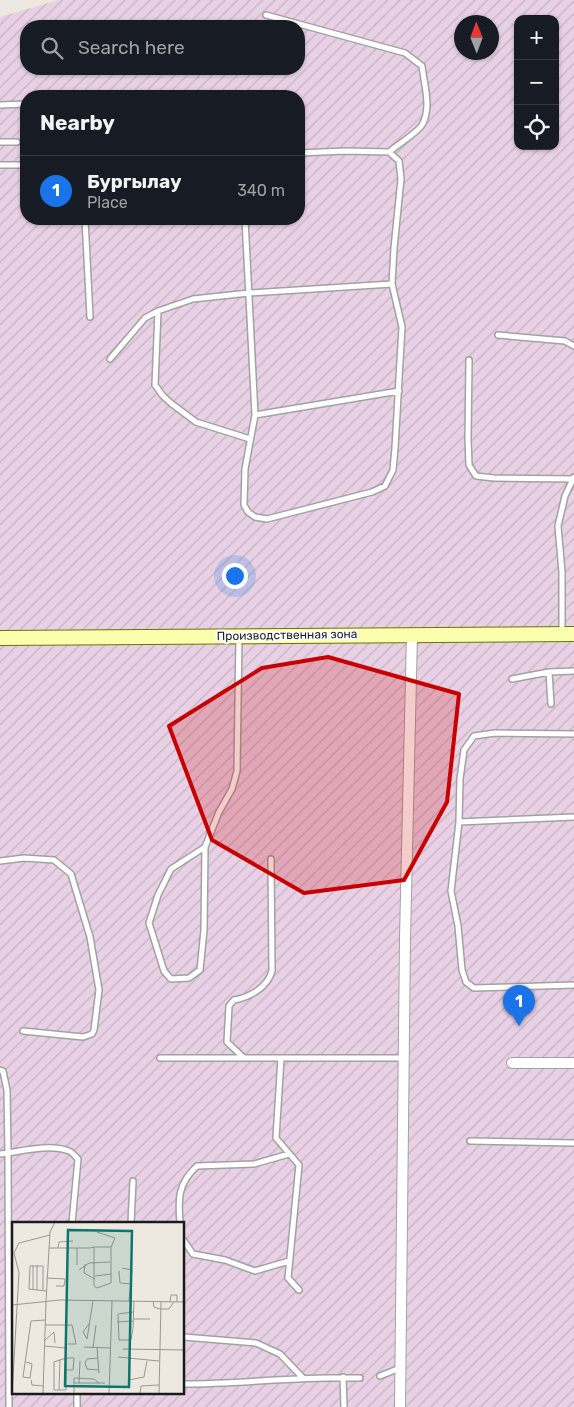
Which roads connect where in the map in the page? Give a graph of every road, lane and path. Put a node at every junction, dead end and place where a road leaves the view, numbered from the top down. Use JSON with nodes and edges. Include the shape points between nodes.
{"nodes":[{"id":1,"x":266,"y":15,"type":"dead end"},
{"id":2,"x":284,"y":20,"type":"edge"},
{"id":3,"x":305,"y":26,"type":"edge"},
{"id":4,"x":20,"y":104,"type":"edge"},
{"id":5,"x":0,"y":105,"type":"edge"},
{"id":6,"x":0,"y":142,"type":"edge"},
{"id":7,"x":17,"y":142,"type":"dead end"},
{"id":8,"x":388,"y":152,"type":"junction"},
{"id":9,"x":305,"y":153,"type":"edge"},
{"id":10,"x":20,"y":164,"type":"edge"},
{"id":11,"x":0,"y":165,"type":"edge"},
{"id":12,"x":85,"y":225,"type":"edge"},
{"id":13,"x":246,"y":225,"type":"edge"},
{"id":14,"x":392,"y":284,"type":"junction"},
{"id":15,"x":249,"y":293,"type":"junction"},
{"id":16,"x":158,"y":311,"type":"junction"},
{"id":17,"x":90,"y":317,"type":"dead end"},
{"id":18,"x":498,"y":336,"type":"dead end"},
{"id":19,"x":574,"y":346,"type":"edge"},
{"id":20,"x":110,"y":359,"type":"dead end"},
{"id":21,"x":468,"y":360,"type":"dead end"},
{"id":22,"x":399,"y":392,"type":"junction"},
{"id":23,"x":254,"y":415,"type":"junction"},
{"id":24,"x":250,"y":439,"type":"junction"},
{"id":25,"x":574,"y":478,"type":"edge"},
{"id":26,"x":412,"y":634,"type":"junction"},
{"id":27,"x":568,"y":634,"type":"edge"},
{"id":28,"x":239,"y":635,"type":"junction"},
{"id":29,"x":0,"y":638,"type":"edge"},
{"id":30,"x":574,"y":671,"type":"edge"},
{"id":31,"x":549,"y":672,"type":"junction"},
{"id":32,"x":512,"y":679,"type":"dead end"},
{"id":33,"x":551,"y":704,"type":"dead end"},
{"id":34,"x":574,"y":734,"type":"edge"},
{"id":35,"x":574,"y":817,"type":"edge"},
{"id":36,"x":459,"y":822,"type":"junction"},
{"id":37,"x":205,"y":847,"type":"junction"},
{"id":38,"x":271,"y":859,"type":"dead end"},
{"id":39,"x":0,"y":861,"type":"edge"},
{"id":40,"x":574,"y":985,"type":"edge"},
{"id":41,"x":23,"y":1031,"type":"dead end"},
{"id":42,"x":160,"y":1058,"type":"dead end"},
{"id":43,"x":244,"y":1058,"type":"junction"},
{"id":44,"x":280,"y":1058,"type":"junction"},
{"id":45,"x":403,"y":1058,"type":"junction"},
{"id":46,"x":512,"y":1062,"type":"dead end"},
{"id":47,"x":574,"y":1063,"type":"edge"},
{"id":48,"x":0,"y":1070,"type":"edge"},
{"id":49,"x":470,"y":1141,"type":"dead end"},
{"id":50,"x":574,"y":1143,"type":"edge"},
{"id":51,"x":8,"y":1152,"type":"junction"},
{"id":52,"x":0,"y":1154,"type":"edge"},
{"id":53,"x":289,"y":1154,"type":"junction"},
{"id":54,"x":133,"y":1181,"type":"dead end"},
{"id":55,"x":72,"y":1222,"type":"edge"},
{"id":56,"x":131,"y":1222,"type":"edge"},
{"id":57,"x":180,"y":1222,"type":"edge"},
{"id":58,"x":185,"y":1242,"type":"edge"},
{"id":59,"x":289,"y":1261,"type":"junction"},
{"id":60,"x":11,"y":1269,"type":"edge"},
{"id":61,"x":300,"y":1290,"type":"dead end"},
{"id":62,"x":185,"y":1336,"type":"edge"},
{"id":63,"x":400,"y":1368,"type":"junction"},
{"id":64,"x":380,"y":1376,"type":"dead end"},
{"id":65,"x":343,"y":1377,"type":"junction"},
{"id":66,"x":303,"y":1378,"type":"junction"},
{"id":67,"x":360,"y":1378,"type":"dead end"},
{"id":68,"x":185,"y":1384,"type":"edge"},
{"id":69,"x":77,"y":1394,"type":"edge"},
{"id":70,"x":9,"y":1407,"type":"edge"},
{"id":71,"x":77,"y":1407,"type":"edge"},
{"id":72,"x":344,"y":1407,"type":"edge"},
{"id":73,"x":400,"y":1407,"type":"edge"}],
"edges":[{"from":1,"to":2,"type":"lane"},
{"from":3,"to":8,"type":"lane","via":[[405,53],[422,66],[426,116],[422,126]]},
{"from":4,"to":5,"type":"lane"},
{"from":6,"to":7,"type":"lane"},
{"from":8,"to":9,"type":"lane"},
{"from":8,"to":14,"type":"lane","via":[[399,161],[402,179]]},
{"from":10,"to":11,"type":"lane"},
{"from":12,"to":17,"type":"lane"},
{"from":13,"to":15,"type":"lane"},
{"from":14,"to":15,"type":"lane"},
{"from":14,"to":22,"type":"lane","via":[[402,327]]},
{"from":15,"to":16,"type":"lane","via":[[193,299]]},
{"from":15,"to":23,"type":"lane"},
{"from":16,"to":20,"type":"lane","via":[[145,318]]},
{"from":16,"to":24,"type":"lane","via":[[155,385],[196,422]]},
{"from":18,"to":19,"type":"lane","via":[[565,341]]},
{"from":21,"to":25,"type":"lane","via":[[469,465],[476,476]]},
{"from":22,"to":23,"type":"lane"},
{"from":22,"to":24,"type":"lane","via":[[393,470],[385,486],[372,492],[268,519],[255,517],[244,505]]},
{"from":23,"to":24,"type":"lane"},
{"from":25,"to":27,"type":"lane","via":[[565,496],[558,526]]},
{"from":26,"to":27,"type":"main road","name":"Производственная зона"},
{"from":26,"to":28,"type":"main road","name":"Производственная зона"},
{"from":26,"to":45,"type":"street"},
{"from":28,"to":29,"type":"main road","name":"Производственная зона"},
{"from":28,"to":37,"type":"lane","via":[[237,770],[232,789]]},
{"from":30,"to":31,"type":"lane"},
{"from":31,"to":32,"type":"lane"},
{"from":31,"to":33,"type":"lane"},
{"from":34,"to":36,"type":"lane","via":[[495,733],[474,736],[464,750]]},
{"from":35,"to":36,"type":"lane"},
{"from":36,"to":40,"type":"lane","via":[[451,891],[466,982],[474,988]]},
{"from":37,"to":37,"type":"lane","via":[[200,970],[189,978],[171,979],[164,971],[149,923],[171,870]]},
{"from":38,"to":43,"type":"lane","via":[[270,980],[229,1006],[227,1042]]},
{"from":39,"to":41,"type":"lane","via":[[24,858],[54,860],[71,874],[90,937],[100,990],[92,1034],[83,1037]]},
{"from":42,"to":43,"type":"lane"},
{"from":43,"to":44,"type":"lane"},
{"from":44,"to":45,"type":"lane"},
{"from":44,"to":53,"type":"lane","via":[[276,1138]]},
{"from":45,"to":63,"type":"street"},
{"from":46,"to":47,"type":"street"},
{"from":48,"to":51,"type":"lane","via":[[7,1090]]},
{"from":49,"to":50,"type":"lane"},
{"from":51,"to":52,"type":"lane"},
{"from":51,"to":55,"type":"lane","via":[[59,1149],[70,1151],[78,1159]]},
{"from":51,"to":60,"type":"lane"},
{"from":53,"to":57,"type":"lane","via":[[254,1164],[197,1166],[186,1175],[178,1201]]},
{"from":53,"to":59,"type":"lane","via":[[299,1165]]},
{"from":54,"to":56,"type":"lane"},
{"from":58,"to":59,"type":"lane","via":[[193,1254],[225,1260],[255,1271]]},
{"from":59,"to":61,"type":"lane","via":[[288,1278]]},
{"from":60,"to":70,"type":"lane"},
{"from":62,"to":66,"type":"lane","via":[[256,1343],[280,1354]]},
{"from":63,"to":64,"type":"lane"},
{"from":63,"to":73,"type":"street"},
{"from":65,"to":66,"type":"lane"},
{"from":65,"to":67,"type":"lane"},
{"from":65,"to":72,"type":"lane"},
{"from":66,"to":68,"type":"lane"},
{"from":69,"to":71,"type":"lane"}]}
